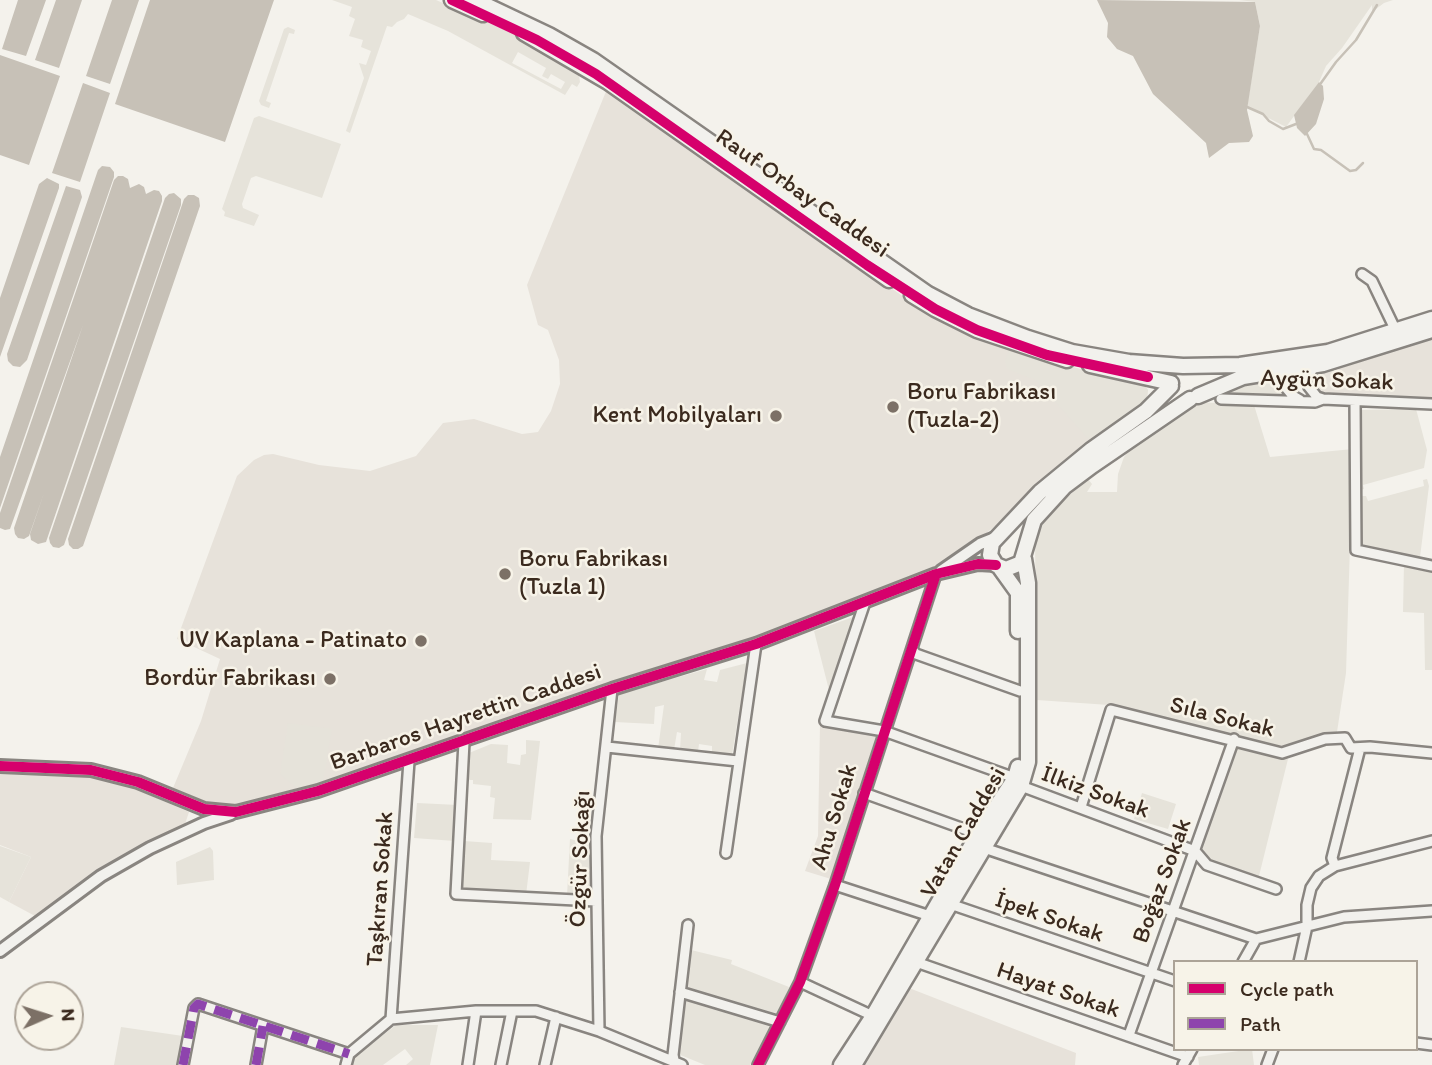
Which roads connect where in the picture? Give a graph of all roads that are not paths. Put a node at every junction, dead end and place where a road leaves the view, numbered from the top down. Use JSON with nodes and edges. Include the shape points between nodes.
{"nodes":[{"id":1,"x":452,"y":0,"type":"edge"},
{"id":2,"x":475,"y":0,"type":"edge"},
{"id":3,"x":1362,"y":274,"type":"dead end"},
{"id":4,"x":1432,"y":319,"type":"edge"},
{"id":5,"x":1432,"y":330,"type":"edge"},
{"id":6,"x":1396,"y":331,"type":"junction"},
{"id":7,"x":1186,"y":366,"type":"junction"},
{"id":8,"x":1314,"y":366,"type":"junction"},
{"id":9,"x":1272,"y":371,"type":"junction"},
{"id":10,"x":1148,"y":377,"type":"junction"},
{"id":11,"x":1171,"y":384,"type":"junction"},
{"id":12,"x":1194,"y":397,"type":"junction"},
{"id":13,"x":1221,"y":399,"type":"dead end"},
{"id":14,"x":1323,"y":400,"type":"junction"},
{"id":15,"x":1302,"y":401,"type":"junction"},
{"id":16,"x":1355,"y":401,"type":"junction"},
{"id":17,"x":1432,"y":404,"type":"edge"},
{"id":18,"x":1149,"y":408,"type":"junction"},
{"id":19,"x":998,"y":537,"type":"junction"},
{"id":20,"x":1025,"y":553,"type":"junction"},
{"id":21,"x":998,"y":566,"type":"junction"},
{"id":22,"x":1432,"y":566,"type":"edge"},
{"id":23,"x":936,"y":574,"type":"junction"},
{"id":24,"x":865,"y":602,"type":"junction"},
{"id":25,"x":756,"y":644,"type":"junction"},
{"id":26,"x":912,"y":649,"type":"junction"},
{"id":27,"x":612,"y":689,"type":"junction"},
{"id":28,"x":1020,"y":691,"type":"junction"},
{"id":29,"x":884,"y":730,"type":"junction"},
{"id":30,"x":1234,"y":739,"type":"junction"},
{"id":31,"x":464,"y":742,"type":"junction"},
{"id":32,"x":607,"y":747,"type":"junction"},
{"id":33,"x":1360,"y":748,"type":"junction"},
{"id":34,"x":1432,"y":753,"type":"edge"},
{"id":35,"x":409,"y":761,"type":"junction"},
{"id":36,"x":738,"y":761,"type":"junction"},
{"id":37,"x":0,"y":766,"type":"edge"},
{"id":38,"x":1018,"y":782,"type":"junction"},
{"id":39,"x":863,"y":793,"type":"junction"},
{"id":40,"x":1080,"y":807,"type":"junction"},
{"id":41,"x":236,"y":812,"type":"junction"},
{"id":42,"x":981,"y":841,"type":"junction"},
{"id":43,"x":1432,"y":841,"type":"edge"},
{"id":44,"x":1195,"y":851,"type":"junction"},
{"id":45,"x":726,"y":853,"type":"dead end"},
{"id":46,"x":1335,"y":866,"type":"junction"},
{"id":47,"x":835,"y":885,"type":"junction"},
{"id":48,"x":1276,"y":889,"type":"dead end"},
{"id":49,"x":596,"y":901,"type":"junction"},
{"id":50,"x":950,"y":904,"type":"junction"},
{"id":51,"x":1432,"y":911,"type":"edge"},
{"id":52,"x":1174,"y":912,"type":"junction"},
{"id":53,"x":930,"y":916,"type":"junction"},
{"id":54,"x":688,"y":925,"type":"dead end"},
{"id":55,"x":1307,"y":926,"type":"junction"},
{"id":56,"x":1256,"y":939,"type":"junction"},
{"id":57,"x":0,"y":951,"type":"edge"},
{"id":58,"x":1244,"y":960,"type":"edge"},
{"id":59,"x":1299,"y":960,"type":"edge"},
{"id":60,"x":916,"y":962,"type":"junction"},
{"id":61,"x":1151,"y":973,"type":"junction"},
{"id":62,"x":1173,"y":980,"type":"edge"},
{"id":63,"x":800,"y":982,"type":"junction"},
{"id":64,"x":680,"y":992,"type":"junction"},
{"id":65,"x":476,"y":1011,"type":"junction"},
{"id":66,"x":512,"y":1011,"type":"junction"},
{"id":67,"x":873,"y":1016,"type":"junction"},
{"id":68,"x":556,"y":1017,"type":"junction"},
{"id":69,"x":391,"y":1019,"type":"junction"},
{"id":70,"x":780,"y":1022,"type":"junction"},
{"id":71,"x":263,"y":1027,"type":"junction"},
{"id":72,"x":599,"y":1031,"type":"junction"},
{"id":73,"x":1129,"y":1035,"type":"junction"},
{"id":74,"x":349,"y":1054,"type":"junction"},
{"id":75,"x":1188,"y":1057,"type":"edge"},
{"id":76,"x":677,"y":1064,"type":"edge"},
{"id":77,"x":183,"y":1065,"type":"edge"},
{"id":78,"x":256,"y":1065,"type":"edge"},
{"id":79,"x":346,"y":1065,"type":"edge"},
{"id":80,"x":468,"y":1065,"type":"edge"},
{"id":81,"x":501,"y":1065,"type":"edge"},
{"id":82,"x":545,"y":1065,"type":"edge"},
{"id":83,"x":758,"y":1065,"type":"edge"},
{"id":84,"x":841,"y":1065,"type":"edge"},
{"id":85,"x":854,"y":1065,"type":"edge"}],
"edges":[{"from":1,"to":10,"type":"main road","name":"Rauf Orbay Caddesi","via":[[527,34],[596,74],[935,309],[1047,355]]},
{"from":2,"to":7,"type":"main road","name":"Rauf Orbay Caddesi","via":[[593,60],[886,266],[954,308],[1072,352]]},
{"from":3,"to":6,"type":"street","via":[[1372,281]]},
{"from":4,"to":6,"type":"main road","name":"Rauf Orbay Caddesi"},
{"from":5,"to":8,"type":"main road"},
{"from":6,"to":7,"type":"main road","name":"Rauf Orbay Caddesi","via":[[1297,359]]},
{"from":7,"to":11,"type":"main road","via":[[1175,372]]},
{"from":7,"to":12,"type":"main road","via":[[1198,371],[1203,381]]},
{"from":8,"to":9,"type":"main road"},
{"from":8,"to":14,"type":"street","via":[[1307,379],[1309,387]]},
{"from":9,"to":12,"type":"main road","via":[[1233,380]]},
{"from":9,"to":15,"type":"street"},
{"from":10,"to":11,"type":"main road","name":"Rauf Orbay Caddesi"},
{"from":10,"to":18,"type":"main road","via":[[1155,392]]},
{"from":11,"to":12,"type":"main road","name":"Rauf Orbay Caddesi","via":[[1176,396]]},
{"from":11,"to":18,"type":"main road"},
{"from":12,"to":20,"type":"main road","via":[[1064,487],[1034,520]]},
{"from":13,"to":15,"type":"street","name":"Aygün Sokak"},
{"from":14,"to":15,"type":"street","name":"Aygün Sokak"},
{"from":14,"to":16,"type":"street","name":"Aygün Sokak"},
{"from":16,"to":17,"type":"street","name":"Aygün Sokak"},
{"from":16,"to":22,"type":"street","via":[[1356,550]]},
{"from":18,"to":19,"type":"main road","via":[[1040,492]]},
{"from":19,"to":20,"type":"main road","via":[[1016,535]]},
{"from":19,"to":21,"type":"main road","via":[[990,555]]},
{"from":19,"to":23,"type":"street"},
{"from":20,"to":21,"type":"main road","via":[[1021,564],[1011,569]]},
{"from":20,"to":38,"type":"main road","name":"Vatan Caddesi","via":[[1028,762]]},
{"from":21,"to":23,"type":"street","via":[[978,564]]},
{"from":21,"to":28,"type":"main road","name":"Vatan Caddesi","via":[[1018,593]]},
{"from":23,"to":24,"type":"street","name":"Barbaros Hayrettin Caddesi"},
{"from":23,"to":26,"type":"street","name":"Ahu Sokak"},
{"from":24,"to":25,"type":"street","name":"Barbaros Hayrettin Caddesi"},
{"from":24,"to":29,"type":"street","name":"İlkiz Sokak","via":[[825,721]]},
{"from":25,"to":27,"type":"street","name":"Barbaros Hayrettin Caddesi"},
{"from":25,"to":36,"type":"street"},
{"from":26,"to":28,"type":"street"},
{"from":26,"to":29,"type":"street","name":"Ahu Sokak"},
{"from":27,"to":31,"type":"street","name":"Barbaros Hayrettin Caddesi"},
{"from":27,"to":32,"type":"street","name":"Özgür Sokağı"},
{"from":28,"to":38,"type":"main road","name":"Vatan Caddesi"},
{"from":29,"to":38,"type":"street","name":"İlkiz Sokak"},
{"from":29,"to":39,"type":"street","name":"Ahu Sokak"},
{"from":30,"to":33,"type":"street","name":"Sıla Sokak","via":[[1282,752],[1325,739],[1345,738],[1351,748]]},
{"from":30,"to":40,"type":"street","name":"Sıla Sokak","via":[[1111,710]]},
{"from":30,"to":44,"type":"street","name":"Boğaz Sokak"},
{"from":31,"to":35,"type":"street","name":"Barbaros Hayrettin Caddesi"},
{"from":31,"to":49,"type":"street","via":[[456,894]]},
{"from":32,"to":36,"type":"street"},
{"from":32,"to":49,"type":"street","name":"Özgür Sokağı","via":[[596,836]]},
{"from":33,"to":34,"type":"street","name":"Sıla Sokak"},
{"from":33,"to":46,"type":"street","via":[[1332,858]]},
{"from":35,"to":41,"type":"street","name":"Barbaros Hayrettin Caddesi"},
{"from":35,"to":69,"type":"street","name":"Taşkıran Sokak"},
{"from":36,"to":45,"type":"street"},
{"from":37,"to":41,"type":"street","name":"Barbaros Hayrettin Caddesi","via":[[91,770],[138,782],[204,809]]},
{"from":38,"to":40,"type":"street","name":"İlkiz Sokak"},
{"from":38,"to":42,"type":"main road","name":"Vatan Caddesi"},
{"from":39,"to":42,"type":"street"},
{"from":39,"to":47,"type":"street","name":"Ahu Sokak"},
{"from":40,"to":44,"type":"street","name":"İlkiz Sokak"},
{"from":41,"to":57,"type":"street","via":[[204,823],[102,876]]},
{"from":42,"to":50,"type":"main road","name":"Vatan Caddesi"},
{"from":42,"to":52,"type":"street"},
{"from":42,"to":53,"type":"main road","name":"Vatan Caddesi"},
{"from":43,"to":46,"type":"street"},
{"from":44,"to":48,"type":"street","name":"İlkiz Sokak","via":[[1207,865]]},
{"from":44,"to":52,"type":"street","name":"Boğaz Sokak"},
{"from":46,"to":55,"type":"street","via":[[1311,888]]},
{"from":47,"to":53,"type":"street"},
{"from":47,"to":63,"type":"street","name":"Ahu Sokak"},
{"from":49,"to":72,"type":"street","name":"Özgür Sokağı"},
{"from":50,"to":60,"type":"main road","name":"Vatan Caddesi"},
{"from":50,"to":61,"type":"street","name":"İpek Sokak"},
{"from":51,"to":55,"type":"street","via":[[1343,917]]},
{"from":52,"to":56,"type":"street"},
{"from":52,"to":61,"type":"street","name":"Boğaz Sokak"},
{"from":53,"to":67,"type":"main road","name":"Vatan Caddesi"},
{"from":54,"to":64,"type":"street"},
{"from":55,"to":56,"type":"street"},
{"from":55,"to":59,"type":"street"},
{"from":56,"to":58,"type":"street"},
{"from":60,"to":73,"type":"street","name":"Hayat Sokak"},
{"from":60,"to":85,"type":"main road","name":"Vatan Caddesi"},
{"from":61,"to":62,"type":"street","name":"İpek Sokak"},
{"from":61,"to":73,"type":"street","name":"Boğaz Sokak"},
{"from":63,"to":67,"type":"street"},
{"from":63,"to":70,"type":"street","name":"Ahu Sokak"},
{"from":64,"to":70,"type":"street"},
{"from":64,"to":76,"type":"street","via":[[673,1055]]},
{"from":65,"to":66,"type":"street"},
{"from":65,"to":69,"type":"street"},
{"from":65,"to":80,"type":"street"},
{"from":66,"to":68,"type":"street"},
{"from":66,"to":81,"type":"street"},
{"from":67,"to":84,"type":"main road","name":"Vatan Caddesi"},
{"from":68,"to":72,"type":"street"},
{"from":68,"to":82,"type":"street"},
{"from":69,"to":74,"type":"street"},
{"from":70,"to":83,"type":"street","name":"Ahu Sokak"},
{"from":71,"to":74,"type":"street"},
{"from":71,"to":77,"type":"street","via":[[198,1004]]},
{"from":71,"to":78,"type":"street"},
{"from":72,"to":76,"type":"street"},
{"from":73,"to":75,"type":"street","name":"Hayat Sokak"},
{"from":74,"to":79,"type":"street"}]}
